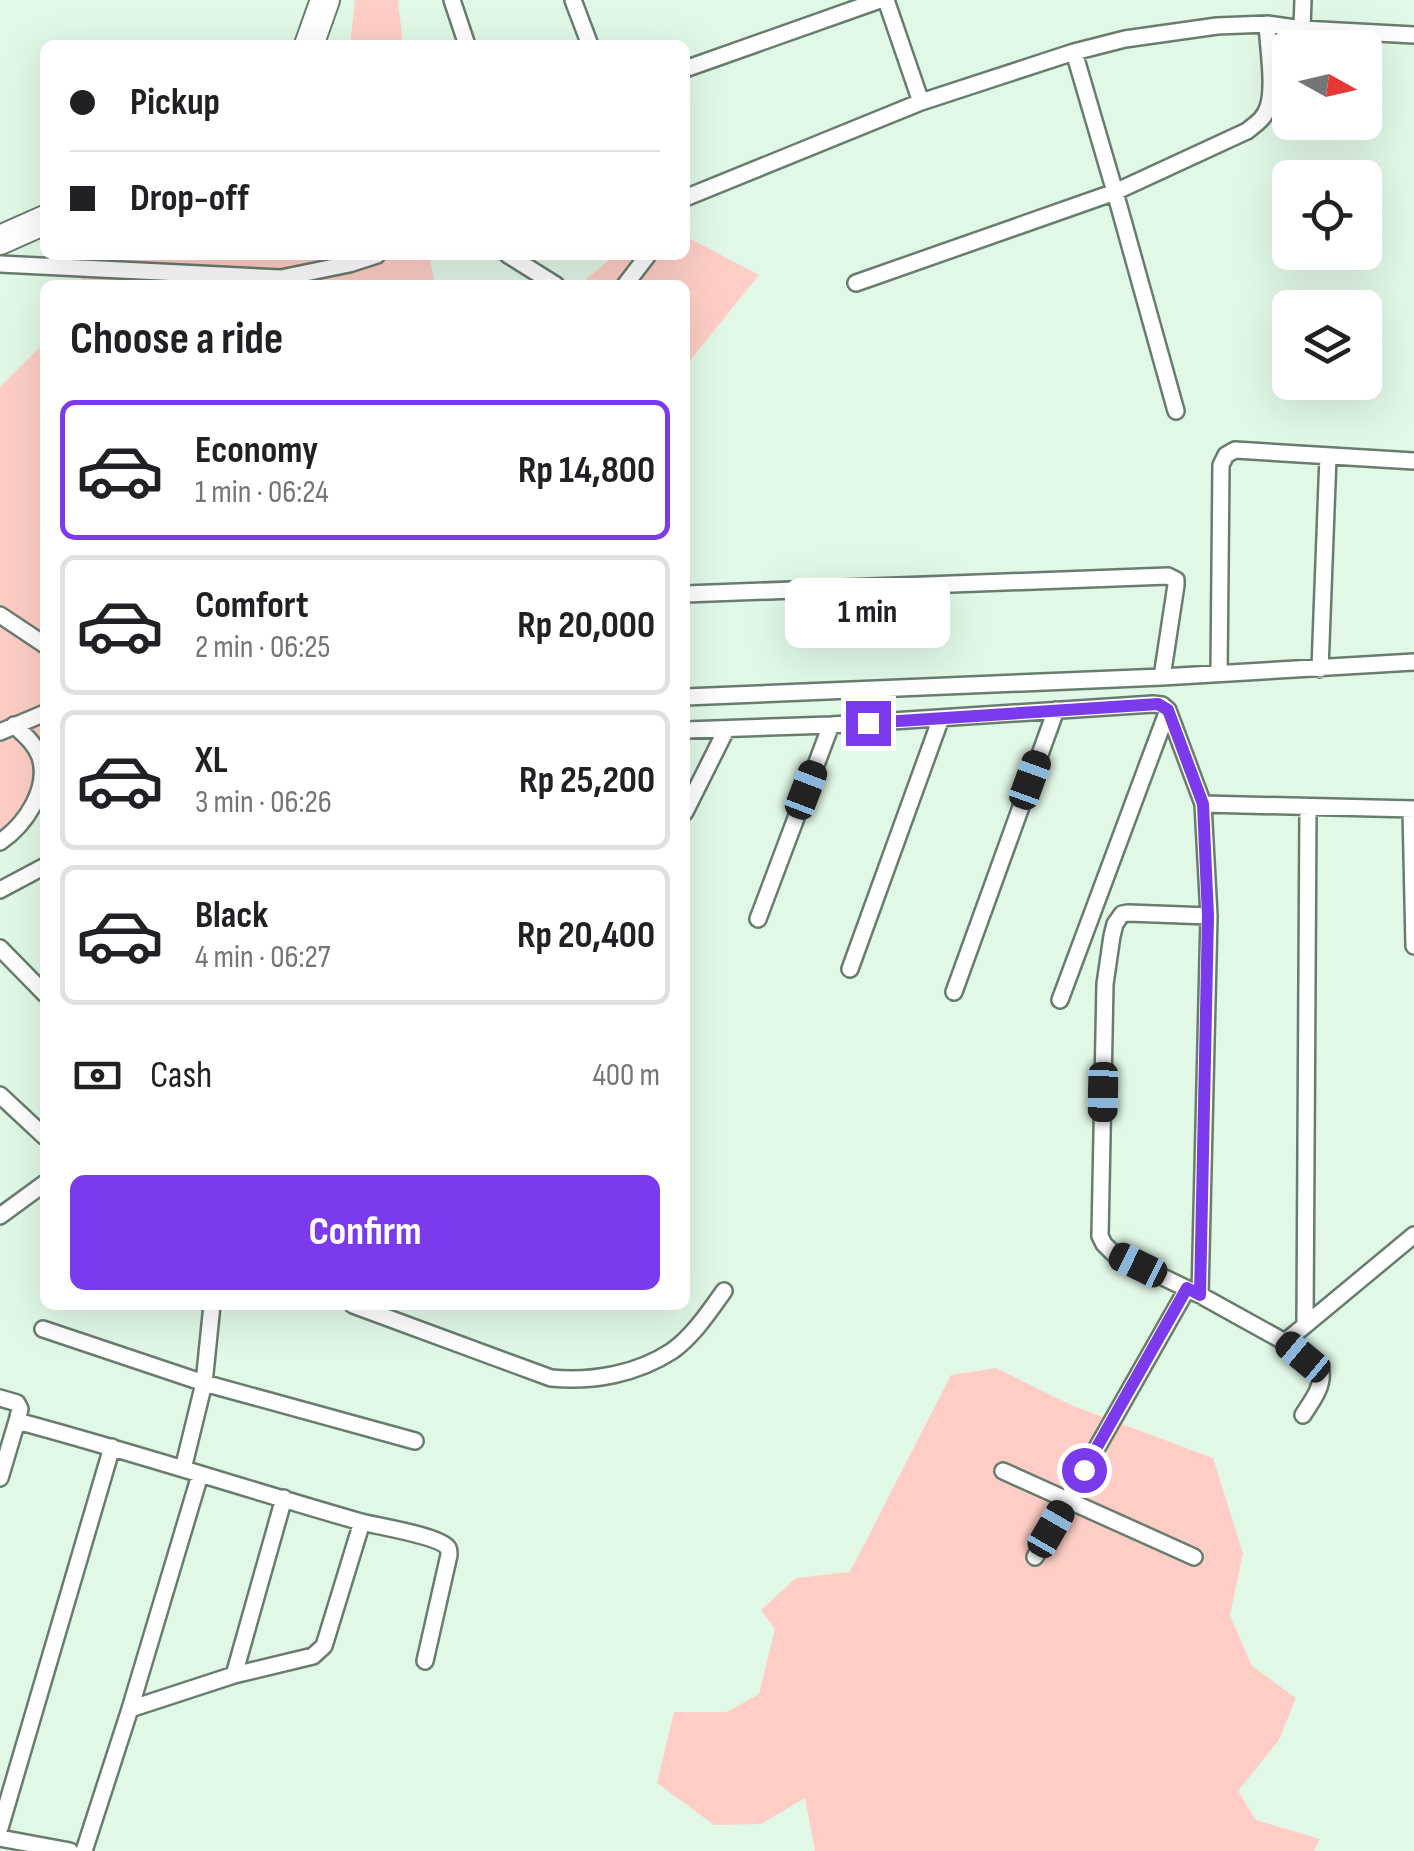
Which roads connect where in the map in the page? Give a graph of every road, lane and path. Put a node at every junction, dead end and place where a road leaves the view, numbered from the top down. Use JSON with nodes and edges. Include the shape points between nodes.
{"nodes":[{"id":1,"x":325,"y":0,"type":"edge"},
{"id":2,"x":452,"y":0,"type":"edge"},
{"id":3,"x":573,"y":0,"type":"edge"},
{"id":4,"x":883,"y":0,"type":"edge"},
{"id":5,"x":1302,"y":0,"type":"edge"},
{"id":6,"x":1267,"y":24,"type":"junction"},
{"id":7,"x":1302,"y":29,"type":"junction"},
{"id":8,"x":1414,"y":35,"type":"edge"},
{"id":9,"x":312,"y":40,"type":"edge"},
{"id":10,"x":465,"y":40,"type":"edge"},
{"id":11,"x":588,"y":40,"type":"edge"},
{"id":12,"x":1074,"y":52,"type":"junction"},
{"id":13,"x":690,"y":67,"type":"edge"},
{"id":14,"x":921,"y":102,"type":"junction"},
{"id":15,"x":1116,"y":192,"type":"junction"},
{"id":16,"x":690,"y":196,"type":"edge"},
{"id":17,"x":40,"y":222,"type":"edge"},
{"id":18,"x":0,"y":240,"type":"edge"},
{"id":19,"x":361,"y":260,"type":"edge"},
{"id":20,"x":516,"y":260,"type":"edge"},
{"id":21,"x":0,"y":264,"type":"edge"},
{"id":22,"x":86,"y":277,"type":"edge"},
{"id":23,"x":203,"y":280,"type":"edge"},
{"id":24,"x":289,"y":280,"type":"edge"},
{"id":25,"x":548,"y":280,"type":"edge"},
{"id":26,"x":856,"y":283,"type":"dead end"},
{"id":27,"x":1176,"y":412,"type":"dead end"},
{"id":28,"x":1328,"y":456,"type":"junction"},
{"id":29,"x":1414,"y":461,"type":"edge"},
{"id":30,"x":690,"y":594,"type":"edge"},
{"id":31,"x":2,"y":618,"type":"edge"},
{"id":32,"x":40,"y":643,"type":"edge"},
{"id":33,"x":1414,"y":662,"type":"edge"},
{"id":34,"x":1320,"y":669,"type":"junction"},
{"id":35,"x":1218,"y":674,"type":"junction"},
{"id":36,"x":1162,"y":678,"type":"junction"},
{"id":37,"x":690,"y":697,"type":"edge"},
{"id":38,"x":1056,"y":710,"type":"junction"},
{"id":39,"x":1168,"y":710,"type":"junction"},
{"id":40,"x":40,"y":715,"type":"edge"},
{"id":41,"x":942,"y":718,"type":"junction"},
{"id":42,"x":831,"y":725,"type":"junction"},
{"id":43,"x":7,"y":728,"type":"edge"},
{"id":44,"x":690,"y":730,"type":"edge"},
{"id":45,"x":726,"y":730,"type":"junction"},
{"id":46,"x":40,"y":757,"type":"edge"},
{"id":47,"x":40,"y":772,"type":"edge"},
{"id":48,"x":690,"y":802,"type":"edge"},
{"id":49,"x":1203,"y":804,"type":"junction"},
{"id":50,"x":1308,"y":807,"type":"junction"},
{"id":51,"x":1413,"y":809,"type":"edge"},
{"id":52,"x":0,"y":842,"type":"edge"},
{"id":53,"x":40,"y":869,"type":"edge"},
{"id":54,"x":0,"y":890,"type":"edge"},
{"id":55,"x":1208,"y":916,"type":"junction"},
{"id":56,"x":758,"y":920,"type":"dead end"},
{"id":57,"x":1414,"y":946,"type":"edge"},
{"id":58,"x":0,"y":948,"type":"edge"},
{"id":59,"x":850,"y":969,"type":"dead end"},
{"id":60,"x":40,"y":989,"type":"edge"},
{"id":61,"x":954,"y":992,"type":"dead end"},
{"id":62,"x":1060,"y":1000,"type":"dead end"},
{"id":63,"x":0,"y":1094,"type":"edge"},
{"id":64,"x":40,"y":1131,"type":"edge"},
{"id":65,"x":40,"y":1187,"type":"edge"},
{"id":66,"x":0,"y":1216,"type":"edge"},
{"id":67,"x":1414,"y":1235,"type":"edge"},
{"id":68,"x":724,"y":1291,"type":"dead end"},
{"id":69,"x":1193,"y":1292,"type":"junction"},
{"id":70,"x":211,"y":1310,"type":"edge"},
{"id":71,"x":366,"y":1310,"type":"edge"},
{"id":72,"x":1306,"y":1324,"type":"junction"},
{"id":73,"x":43,"y":1329,"type":"dead end"},
{"id":74,"x":1285,"y":1342,"type":"junction"},
{"id":75,"x":204,"y":1383,"type":"junction"},
{"id":76,"x":0,"y":1398,"type":"edge"},
{"id":77,"x":1302,"y":1415,"type":"dead end"},
{"id":78,"x":17,"y":1421,"type":"junction"},
{"id":79,"x":415,"y":1441,"type":"dead end"},
{"id":80,"x":112,"y":1447,"type":"junction"},
{"id":81,"x":183,"y":1469,"type":"junction"},
{"id":82,"x":1003,"y":1471,"type":"dead end"},
{"id":83,"x":200,"y":1475,"type":"junction"},
{"id":84,"x":0,"y":1478,"type":"edge"},
{"id":85,"x":284,"y":1498,"type":"junction"},
{"id":86,"x":1067,"y":1501,"type":"junction"},
{"id":87,"x":362,"y":1522,"type":"junction"},
{"id":88,"x":1035,"y":1557,"type":"dead end"},
{"id":89,"x":1194,"y":1557,"type":"dead end"},
{"id":90,"x":425,"y":1661,"type":"dead end"},
{"id":91,"x":234,"y":1675,"type":"junction"},
{"id":92,"x":130,"y":1709,"type":"junction"},
{"id":93,"x":0,"y":1760,"type":"edge"},
{"id":94,"x":18,"y":1766,"type":"junction"},
{"id":95,"x":0,"y":1828,"type":"edge"},
{"id":96,"x":0,"y":1838,"type":"edge"},
{"id":97,"x":70,"y":1851,"type":"edge"},
{"id":98,"x":84,"y":1851,"type":"edge"}],
"edges":[{"from":1,"to":9,"type":"highway"},
{"from":2,"to":10,"type":"street"},
{"from":3,"to":11,"type":"street"},
{"from":4,"to":13,"type":"street"},
{"from":4,"to":14,"type":"street"},
{"from":5,"to":7,"type":"street"},
{"from":6,"to":7,"type":"street"},
{"from":6,"to":12,"type":"street","via":[[1189,29]]},
{"from":6,"to":15,"type":"street","via":[[1270,93],[1262,120]]},
{"from":7,"to":8,"type":"street"},
{"from":12,"to":14,"type":"street"},
{"from":12,"to":15,"type":"street"},
{"from":14,"to":16,"type":"street"},
{"from":15,"to":26,"type":"street"},
{"from":15,"to":27,"type":"street"},
{"from":17,"to":18,"type":"highway"},
{"from":19,"to":24,"type":"street"},
{"from":20,"to":25,"type":"street"},
{"from":21,"to":22,"type":"street"},
{"from":22,"to":23,"type":"street"},
{"from":28,"to":29,"type":"street"},
{"from":28,"to":34,"type":"street"},
{"from":28,"to":35,"type":"street","via":[[1235,450],[1223,460]]},
{"from":30,"to":36,"type":"street","via":[[1168,576],[1176,585]]},
{"from":31,"to":32,"type":"street"},
{"from":33,"to":34,"type":"street"},
{"from":34,"to":35,"type":"street"},
{"from":35,"to":36,"type":"street"},
{"from":36,"to":37,"type":"street"},
{"from":38,"to":39,"type":"street","via":[[1158,704]]},
{"from":38,"to":41,"type":"street"},
{"from":38,"to":61,"type":"street"},
{"from":39,"to":49,"type":"street"},
{"from":39,"to":62,"type":"street"},
{"from":40,"to":43,"type":"street"},
{"from":41,"to":42,"type":"street"},
{"from":41,"to":59,"type":"street"},
{"from":42,"to":45,"type":"street"},
{"from":42,"to":56,"type":"street"},
{"from":43,"to":46,"type":"street","via":[[33,744]]},
{"from":44,"to":45,"type":"street"},
{"from":45,"to":48,"type":"street"},
{"from":47,"to":52,"type":"street","via":[[24,822]]},
{"from":49,"to":50,"type":"street"},
{"from":49,"to":55,"type":"street"},
{"from":50,"to":51,"type":"street"},
{"from":50,"to":72,"type":"street"},
{"from":51,"to":57,"type":"street"},
{"from":53,"to":54,"type":"street"},
{"from":55,"to":69,"type":"street"},
{"from":55,"to":69,"type":"street","via":[[1122,914],[1106,984],[1100,1236],[1113,1253]]},
{"from":58,"to":60,"type":"street"},
{"from":63,"to":64,"type":"street"},
{"from":65,"to":66,"type":"street"},
{"from":67,"to":72,"type":"street"},
{"from":68,"to":71,"type":"street","via":[[675,1349],[647,1364],[578,1380],[552,1378]]},
{"from":69,"to":74,"type":"street"},
{"from":69,"to":86,"type":"street"},
{"from":70,"to":75,"type":"street"},
{"from":72,"to":74,"type":"street"},
{"from":73,"to":75,"type":"street"},
{"from":74,"to":77,"type":"street","via":[[1321,1372]]},
{"from":75,"to":79,"type":"street"},
{"from":75,"to":81,"type":"street"},
{"from":76,"to":78,"type":"street","via":[[17,1403]]},
{"from":78,"to":80,"type":"street"},
{"from":78,"to":84,"type":"street"},
{"from":80,"to":81,"type":"street"},
{"from":80,"to":94,"type":"street"},
{"from":81,"to":83,"type":"street"},
{"from":82,"to":86,"type":"street"},
{"from":83,"to":85,"type":"street"},
{"from":83,"to":92,"type":"street"},
{"from":85,"to":87,"type":"street"},
{"from":85,"to":91,"type":"street"},
{"from":86,"to":88,"type":"street"},
{"from":86,"to":89,"type":"street"},
{"from":87,"to":90,"type":"street","via":[[449,1550]]},
{"from":87,"to":91,"type":"street","via":[[320,1652]]},
{"from":91,"to":92,"type":"street"},
{"from":92,"to":98,"type":"street"},
{"from":93,"to":94,"type":"street"},
{"from":94,"to":95,"type":"street"},
{"from":96,"to":97,"type":"street"}]}
